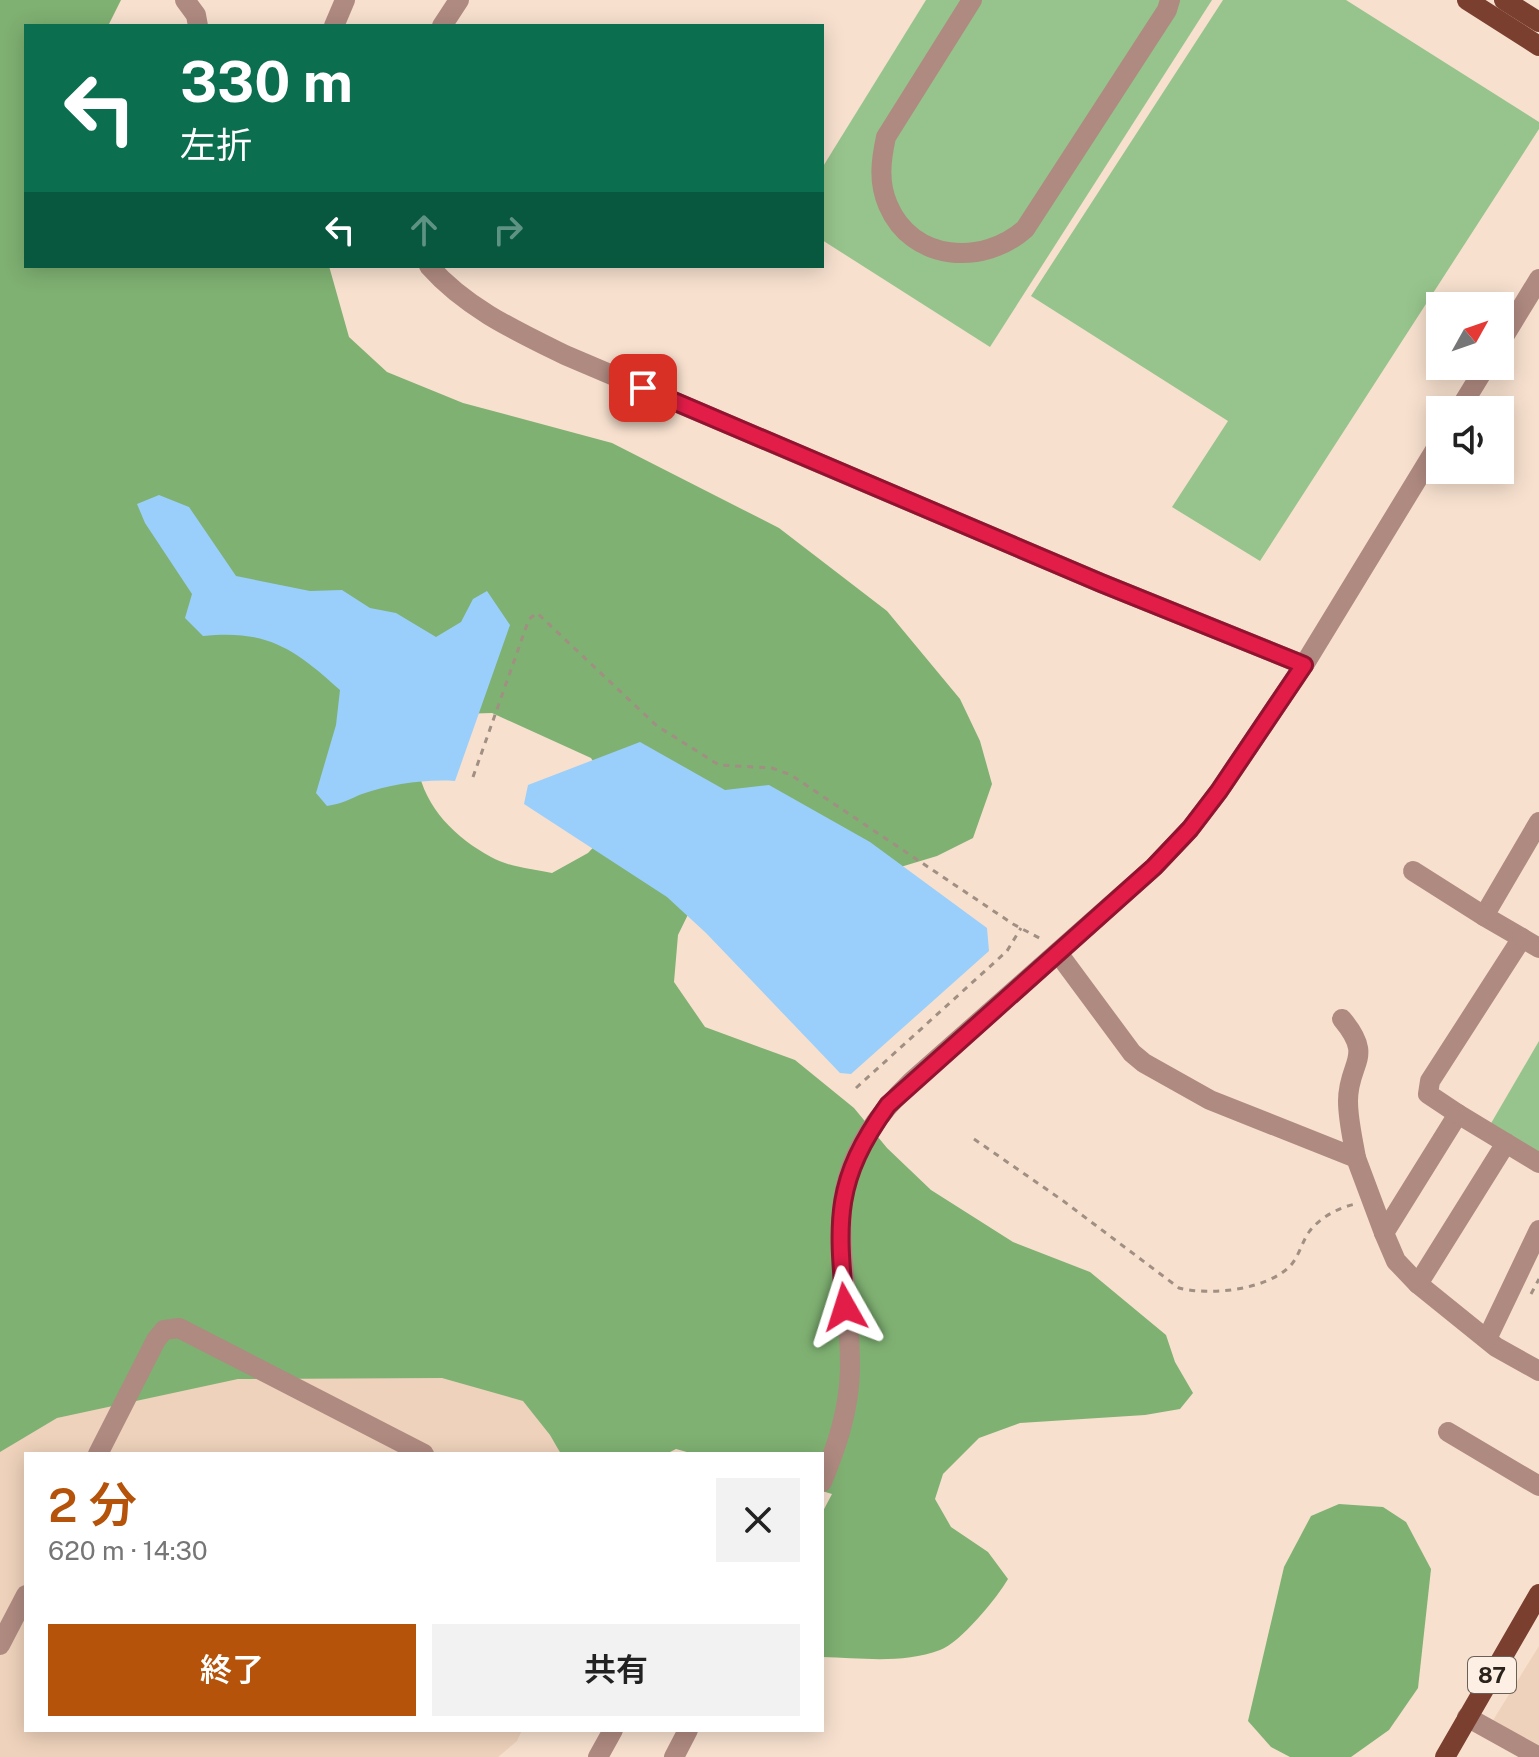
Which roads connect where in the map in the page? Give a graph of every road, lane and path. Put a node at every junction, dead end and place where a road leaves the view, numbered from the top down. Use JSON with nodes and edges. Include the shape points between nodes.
{"nodes":[{"id":1,"x":185,"y":0,"type":"edge"},
{"id":2,"x":345,"y":0,"type":"edge"},
{"id":3,"x":972,"y":0,"type":"edge"},
{"id":4,"x":1170,"y":0,"type":"edge"},
{"id":5,"x":1467,"y":0,"type":"edge"},
{"id":6,"x":1504,"y":0,"type":"edge"},
{"id":7,"x":457,"y":1,"type":"edge"},
{"id":8,"x":1539,"y":22,"type":"edge"},
{"id":9,"x":198,"y":24,"type":"edge"},
{"id":10,"x":335,"y":24,"type":"edge"},
{"id":11,"x":443,"y":24,"type":"edge"},
{"id":12,"x":1539,"y":46,"type":"edge"},
{"id":13,"x":431,"y":268,"type":"edge"},
{"id":14,"x":1539,"y":279,"type":"edge"},
{"id":15,"x":1514,"y":320,"type":"edge"},
{"id":16,"x":1426,"y":465,"type":"edge"},
{"id":17,"x":1304,"y":665,"type":"junction"},
{"id":18,"x":473,"y":777,"type":"dead end"},
{"id":19,"x":1539,"y":822,"type":"edge"},
{"id":20,"x":1413,"y":871,"type":"dead end"},
{"id":21,"x":1484,"y":916,"type":"junction"},
{"id":22,"x":1021,"y":928,"type":"junction"},
{"id":23,"x":1530,"y":943,"type":"edge"},
{"id":24,"x":1058,"y":953,"type":"junction"},
{"id":25,"x":1342,"y":1019,"type":"dead end"},
{"id":26,"x":856,"y":1088,"type":"dead end"},
{"id":27,"x":1458,"y":1114,"type":"junction"},
{"id":28,"x":974,"y":1139,"type":"dead end"},
{"id":29,"x":1506,"y":1143,"type":"junction"},
{"id":30,"x":1356,"y":1158,"type":"junction"},
{"id":31,"x":1539,"y":1163,"type":"edge"},
{"id":32,"x":1370,"y":1197,"type":"junction"},
{"id":33,"x":1539,"y":1230,"type":"edge"},
{"id":34,"x":1384,"y":1233,"type":"junction"},
{"id":35,"x":1418,"y":1284,"type":"junction"},
{"id":36,"x":1487,"y":1339,"type":"junction"},
{"id":37,"x":1539,"y":1371,"type":"edge"},
{"id":38,"x":1448,"y":1432,"type":"dead end"},
{"id":39,"x":99,"y":1452,"type":"edge"},
{"id":40,"x":420,"y":1452,"type":"edge"},
{"id":41,"x":824,"y":1477,"type":"edge"},
{"id":42,"x":1539,"y":1486,"type":"edge"},
{"id":43,"x":1539,"y":1594,"type":"edge"},
{"id":44,"x":24,"y":1599,"type":"edge"},
{"id":45,"x":0,"y":1645,"type":"edge"},
{"id":46,"x":1467,"y":1717,"type":"junction"},
{"id":47,"x":612,"y":1732,"type":"edge"},
{"id":48,"x":687,"y":1732,"type":"edge"},
{"id":49,"x":598,"y":1757,"type":"edge"},
{"id":50,"x":674,"y":1757,"type":"edge"},
{"id":51,"x":1445,"y":1757,"type":"edge"},
{"id":52,"x":1539,"y":1757,"type":"edge"}],
"edges":[{"from":1,"to":9,"type":"street"},
{"from":2,"to":10,"type":"street"},
{"from":3,"to":4,"type":"street","via":[[886,137],[880,163],[888,205],[899,223],[915,239],[966,255],[1012,241],[1025,229]]},
{"from":5,"to":12,"type":"main road"},
{"from":6,"to":8,"type":"main road"},
{"from":7,"to":11,"type":"street"},
{"from":13,"to":17,"type":"street","via":[[496,321],[565,355]]},
{"from":14,"to":15,"type":"street"},
{"from":16,"to":17,"type":"street"},
{"from":17,"to":24,"type":"street","via":[[1190,829]]},
{"from":18,"to":22,"type":"path","via":[[529,619],[537,613],[657,726],[719,765],[772,768],[791,775]]},
{"from":19,"to":21,"type":"street"},
{"from":20,"to":21,"type":"street"},
{"from":21,"to":23,"type":"street"},
{"from":22,"to":24,"type":"path"},
{"from":22,"to":26,"type":"path","via":[[1007,951]]},
{"from":23,"to":27,"type":"street","via":[[1430,1081],[1428,1094]]},
{"from":24,"to":30,"type":"street","via":[[1144,1063],[1210,1100]]},
{"from":24,"to":41,"type":"street","via":[[888,1105],[849,1170],[839,1220],[850,1371],[839,1441]]},
{"from":25,"to":30,"type":"street","via":[[1360,1048],[1348,1099]]},
{"from":27,"to":29,"type":"street"},
{"from":27,"to":34,"type":"street"},
{"from":28,"to":32,"type":"path","via":[[1190,1291],[1226,1291],[1278,1275],[1291,1264],[1309,1231],[1332,1213]]},
{"from":29,"to":31,"type":"street"},
{"from":29,"to":35,"type":"street"},
{"from":30,"to":32,"type":"street"},
{"from":32,"to":34,"type":"street"},
{"from":33,"to":36,"type":"street"},
{"from":34,"to":35,"type":"street","via":[[1396,1261]]},
{"from":35,"to":36,"type":"street"},
{"from":36,"to":37,"type":"street"},
{"from":38,"to":42,"type":"street"},
{"from":39,"to":40,"type":"street","via":[[156,1340],[164,1330],[179,1328]]},
{"from":43,"to":46,"type":"main road","number":"87"},
{"from":44,"to":45,"type":"street"},
{"from":46,"to":51,"type":"main road","number":"87"},
{"from":46,"to":52,"type":"street"},
{"from":47,"to":49,"type":"street"},
{"from":48,"to":50,"type":"street"}]}
